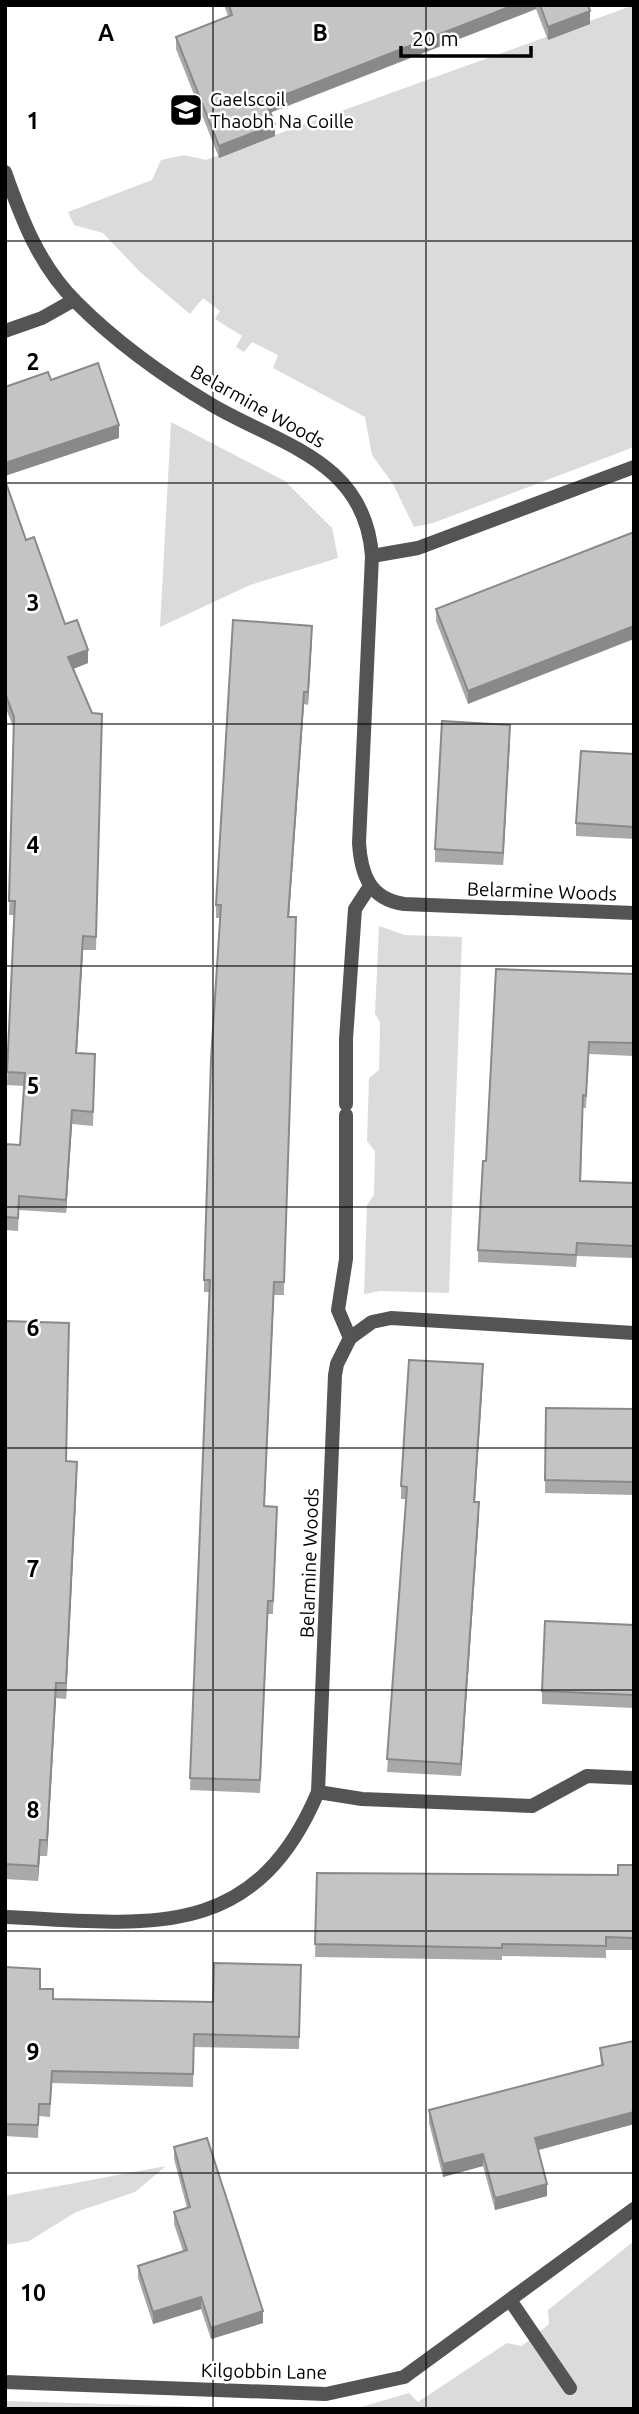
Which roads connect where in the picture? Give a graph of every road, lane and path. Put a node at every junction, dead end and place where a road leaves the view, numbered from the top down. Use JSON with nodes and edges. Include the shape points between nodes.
{"nodes":[{"id":1,"x":5,"y":172,"type":"edge"},
{"id":2,"x":75,"y":300,"type":"junction"},
{"id":3,"x":5,"y":331,"type":"edge"},
{"id":4,"x":634,"y":467,"type":"edge"},
{"id":5,"x":372,"y":556,"type":"junction"},
{"id":6,"x":370,"y":886,"type":"junction"},
{"id":7,"x":634,"y":914,"type":"edge"},
{"id":8,"x":634,"y":1333,"type":"edge"},
{"id":9,"x":350,"y":1338,"type":"junction"},
{"id":10,"x":634,"y":1778,"type":"edge"},
{"id":11,"x":318,"y":1792,"type":"junction"},
{"id":12,"x":5,"y":1917,"type":"edge"},
{"id":13,"x":634,"y":2209,"type":"edge"},
{"id":14,"x":510,"y":2300,"type":"junction"},
{"id":15,"x":5,"y":2382,"type":"edge"},
{"id":16,"x":570,"y":2388,"type":"dead end"}],
"edges":[{"from":1,"to":2,"type":"street","name":"Belarmine Woods","via":[[39,256]]},
{"from":2,"to":3,"type":"street"},
{"from":2,"to":5,"type":"street","name":"Belarmine Woods","via":[[172,381],[329,467],[352,496],[370,532]]},
{"from":4,"to":5,"type":"street","via":[[418,548]]},
{"from":5,"to":6,"type":"street","name":"Belarmine Woods","via":[[359,843],[360,864]]},
{"from":6,"to":7,"type":"street","name":"Belarmine Woods","via":[[387,901],[404,904]]},
{"from":6,"to":9,"type":"street","via":[[355,909],[346,1039],[346,1259],[338,1310]]},
{"from":8,"to":9,"type":"street","via":[[391,1318],[372,1322]]},
{"from":9,"to":11,"type":"street","name":"Belarmine Woods","via":[[335,1375]]},
{"from":10,"to":11,"type":"street","via":[[587,1776],[532,1806]]},
{"from":11,"to":12,"type":"street","name":"Belarmine Woods","via":[[284,1855],[225,1902],[192,1916],[144,1923]]},
{"from":13,"to":14,"type":"street","name":"Kilgobbin Lane"},
{"from":14,"to":15,"type":"street","name":"Kilgobbin Lane","via":[[404,2377],[326,2394]]},
{"from":14,"to":16,"type":"street"}]}
